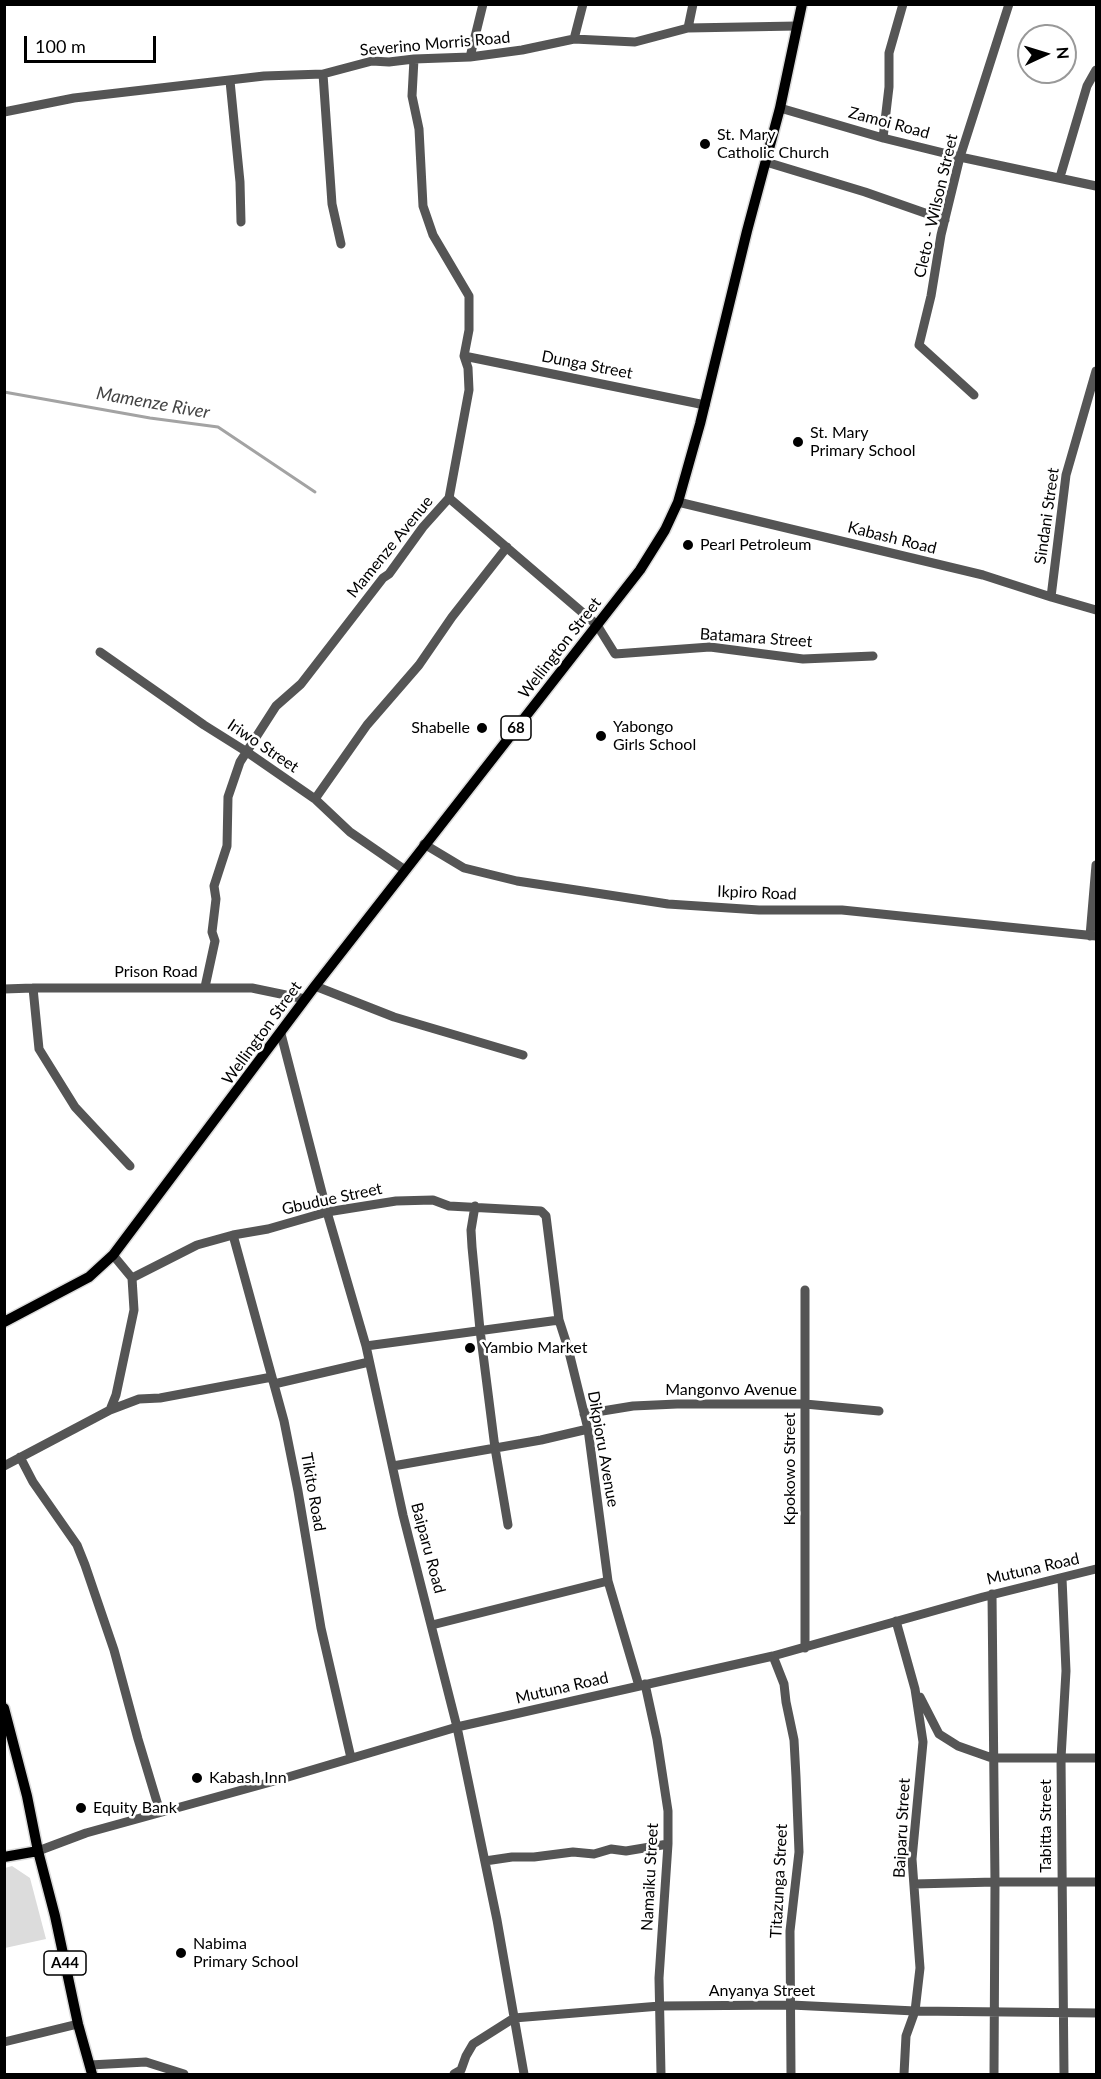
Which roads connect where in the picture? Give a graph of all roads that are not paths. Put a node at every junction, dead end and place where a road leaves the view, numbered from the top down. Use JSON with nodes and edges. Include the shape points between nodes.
{"nodes":[{"id":1,"x":483,"y":4,"type":"edge"},
{"id":2,"x":583,"y":4,"type":"edge"},
{"id":3,"x":693,"y":4,"type":"edge"},
{"id":4,"x":802,"y":4,"type":"edge"},
{"id":5,"x":903,"y":4,"type":"edge"},
{"id":6,"x":1009,"y":4,"type":"edge"},
{"id":7,"x":797,"y":26,"type":"junction"},
{"id":8,"x":688,"y":28,"type":"junction"},
{"id":9,"x":574,"y":39,"type":"junction"},
{"id":10,"x":470,"y":57,"type":"junction"},
{"id":11,"x":414,"y":59,"type":"junction"},
{"id":12,"x":1096,"y":70,"type":"edge"},
{"id":13,"x":323,"y":75,"type":"junction"},
{"id":14,"x":230,"y":81,"type":"junction"},
{"id":15,"x":780,"y":108,"type":"junction"},
{"id":16,"x":4,"y":112,"type":"edge"},
{"id":17,"x":883,"y":138,"type":"junction"},
{"id":18,"x":960,"y":157,"type":"junction"},
{"id":19,"x":766,"y":162,"type":"junction"},
{"id":20,"x":1060,"y":177,"type":"junction"},
{"id":21,"x":1096,"y":186,"type":"edge"},
{"id":22,"x":945,"y":220,"type":"junction"},
{"id":23,"x":241,"y":222,"type":"dead end"},
{"id":24,"x":341,"y":244,"type":"dead end"},
{"id":25,"x":464,"y":356,"type":"junction"},
{"id":26,"x":1096,"y":371,"type":"edge"},
{"id":27,"x":974,"y":395,"type":"dead end"},
{"id":28,"x":705,"y":405,"type":"junction"},
{"id":29,"x":449,"y":498,"type":"junction"},
{"id":30,"x":678,"y":502,"type":"junction"},
{"id":31,"x":507,"y":547,"type":"junction"},
{"id":32,"x":1051,"y":597,"type":"junction"},
{"id":33,"x":1096,"y":610,"type":"edge"},
{"id":34,"x":597,"y":625,"type":"junction"},
{"id":35,"x":100,"y":652,"type":"dead end"},
{"id":36,"x":873,"y":656,"type":"dead end"},
{"id":37,"x":247,"y":752,"type":"junction"},
{"id":38,"x":315,"y":799,"type":"junction"},
{"id":39,"x":424,"y":844,"type":"junction"},
{"id":40,"x":1096,"y":865,"type":"edge"},
{"id":41,"x":405,"y":870,"type":"junction"},
{"id":42,"x":1093,"y":936,"type":"edge"},
{"id":43,"x":315,"y":986,"type":"junction"},
{"id":44,"x":205,"y":987,"type":"junction"},
{"id":45,"x":33,"y":988,"type":"junction"},
{"id":46,"x":4,"y":989,"type":"edge"},
{"id":47,"x":305,"y":999,"type":"junction"},
{"id":48,"x":281,"y":1034,"type":"junction"},
{"id":49,"x":523,"y":1055,"type":"dead end"},
{"id":50,"x":130,"y":1166,"type":"dead end"},
{"id":51,"x":475,"y":1206,"type":"junction"},
{"id":52,"x":327,"y":1212,"type":"junction"},
{"id":53,"x":546,"y":1216,"type":"joint"},
{"id":54,"x":233,"y":1235,"type":"junction"},
{"id":55,"x":113,"y":1255,"type":"junction"},
{"id":56,"x":132,"y":1278,"type":"junction"},
{"id":57,"x":805,"y":1290,"type":"dead end"},
{"id":58,"x":559,"y":1320,"type":"junction"},
{"id":59,"x":4,"y":1322,"type":"edge"},
{"id":60,"x":480,"y":1330,"type":"junction"},
{"id":61,"x":366,"y":1346,"type":"junction"},
{"id":62,"x":369,"y":1362,"type":"junction"},
{"id":63,"x":273,"y":1381,"type":"junction"},
{"id":64,"x":805,"y":1404,"type":"junction"},
{"id":65,"x":110,"y":1410,"type":"junction"},
{"id":66,"x":879,"y":1411,"type":"dead end"},
{"id":67,"x":584,"y":1414,"type":"junction"},
{"id":68,"x":588,"y":1429,"type":"junction"},
{"id":69,"x":495,"y":1448,"type":"junction"},
{"id":70,"x":20,"y":1457,"type":"junction"},
{"id":71,"x":4,"y":1466,"type":"edge"},
{"id":72,"x":393,"y":1466,"type":"junction"},
{"id":73,"x":508,"y":1525,"type":"dead end"},
{"id":74,"x":1096,"y":1569,"type":"edge"},
{"id":75,"x":1062,"y":1578,"type":"junction"},
{"id":76,"x":608,"y":1581,"type":"junction"},
{"id":77,"x":992,"y":1594,"type":"junction"},
{"id":78,"x":896,"y":1621,"type":"junction"},
{"id":79,"x":432,"y":1624,"type":"junction"},
{"id":80,"x":805,"y":1648,"type":"junction"},
{"id":81,"x":773,"y":1656,"type":"junction"},
{"id":82,"x":642,"y":1685,"type":"junction"},
{"id":83,"x":915,"y":1689,"type":"junction"},
{"id":84,"x":4,"y":1708,"type":"edge"},
{"id":85,"x":458,"y":1727,"type":"junction"},
{"id":86,"x":351,"y":1758,"type":"junction"},
{"id":87,"x":992,"y":1758,"type":"junction"},
{"id":88,"x":1061,"y":1758,"type":"junction"},
{"id":89,"x":1096,"y":1758,"type":"edge"},
{"id":90,"x":160,"y":1812,"type":"junction"},
{"id":91,"x":668,"y":1845,"type":"junction"},
{"id":92,"x":38,"y":1851,"type":"junction"},
{"id":93,"x":4,"y":1857,"type":"edge"},
{"id":94,"x":485,"y":1861,"type":"junction"},
{"id":95,"x":995,"y":1882,"type":"junction"},
{"id":96,"x":1062,"y":1882,"type":"junction"},
{"id":97,"x":1096,"y":1882,"type":"edge"},
{"id":98,"x":914,"y":1884,"type":"junction"},
{"id":99,"x":791,"y":2005,"type":"junction"},
{"id":100,"x":660,"y":2006,"type":"junction"},
{"id":101,"x":915,"y":2011,"type":"junction"},
{"id":102,"x":994,"y":2012,"type":"junction"},
{"id":103,"x":1064,"y":2013,"type":"junction"},
{"id":104,"x":1096,"y":2013,"type":"edge"},
{"id":105,"x":514,"y":2018,"type":"junction"},
{"id":106,"x":78,"y":2024,"type":"junction"},
{"id":107,"x":4,"y":2042,"type":"edge"},
{"id":108,"x":91,"y":2070,"type":"edge"},
{"id":109,"x":184,"y":2074,"type":"edge"},
{"id":110,"x":454,"y":2074,"type":"edge"},
{"id":111,"x":524,"y":2074,"type":"edge"},
{"id":112,"x":661,"y":2074,"type":"edge"},
{"id":113,"x":791,"y":2074,"type":"edge"},
{"id":114,"x":904,"y":2074,"type":"edge"},
{"id":115,"x":994,"y":2074,"type":"edge"},
{"id":116,"x":1065,"y":2074,"type":"edge"}],
"edges":[{"from":1,"to":10,"type":"street"},
{"from":2,"to":9,"type":"street"},
{"from":3,"to":8,"type":"street"},
{"from":4,"to":7,"type":"main road","name":"Wellington Street","number":"68"},
{"from":5,"to":17,"type":"street","via":[[889,53]]},
{"from":6,"to":18,"type":"street","name":"Cleto - Wilson Street"},
{"from":7,"to":8,"type":"street","name":"Severino Morris Road"},
{"from":7,"to":15,"type":"main road","name":"Wellington Street","number":"68"},
{"from":8,"to":9,"type":"street","name":"Severino Morris Road","via":[[635,42]]},
{"from":9,"to":10,"type":"street","name":"Severino Morris Road"},
{"from":10,"to":11,"type":"street","name":"Severino Morris Road"},
{"from":11,"to":13,"type":"street","name":"Severino Morris Road","via":[[372,61]]},
{"from":11,"to":25,"type":"street","name":"Mamenze Avenue","via":[[412,96],[419,129],[423,207],[433,235],[469,296]]},
{"from":12,"to":20,"type":"street","via":[[1087,86]]},
{"from":13,"to":14,"type":"street","name":"Severino Morris Road"},
{"from":13,"to":24,"type":"street","via":[[332,204]]},
{"from":14,"to":16,"type":"street","name":"Severino Morris Road","via":[[74,98]]},
{"from":14,"to":23,"type":"street"},
{"from":15,"to":17,"type":"street","name":"Zamoi Road"},
{"from":15,"to":19,"type":"main road","name":"Wellington Street","number":"68"},
{"from":17,"to":18,"type":"street","name":"Zamoi Road"},
{"from":18,"to":20,"type":"street","name":"Zamoi Road"},
{"from":18,"to":22,"type":"street","name":"Cleto - Wilson Street"},
{"from":19,"to":22,"type":"street"},
{"from":19,"to":28,"type":"main road","name":"Wellington Street","number":"68"},
{"from":20,"to":21,"type":"street","name":"Zamoi Road"},
{"from":22,"to":27,"type":"street","name":"Cleto - Wilson Street","via":[[919,345]]},
{"from":25,"to":28,"type":"street","name":"Dunga Street"},
{"from":25,"to":29,"type":"street","name":"Mamenze Avenue","via":[[469,390]]},
{"from":26,"to":32,"type":"street","name":"Sindani Street","via":[[1066,475]]},
{"from":28,"to":30,"type":"main road","name":"Wellington Street","number":"68"},
{"from":29,"to":31,"type":"street","name":"Batamara Street"},
{"from":29,"to":37,"type":"street","name":"Mamenze Avenue","via":[[301,684],[276,706]]},
{"from":30,"to":32,"type":"street","name":"Kabash Road","via":[[983,575]]},
{"from":30,"to":34,"type":"main road","name":"Wellington Street","number":"68","via":[[640,570]]},
{"from":31,"to":34,"type":"street","name":"Batamara Street"},
{"from":31,"to":38,"type":"street","via":[[419,665],[367,725]]},
{"from":32,"to":33,"type":"street","name":"Kabash Road"},
{"from":34,"to":36,"type":"street","name":"Batamara Street","via":[[615,654],[710,647],[803,659]]},
{"from":34,"to":39,"type":"main road","name":"Wellington Street","number":"68"},
{"from":35,"to":37,"type":"street","name":"Iriwo Street"},
{"from":37,"to":38,"type":"street","name":"Iriwo Street"},
{"from":37,"to":44,"type":"street","name":"Mamenze Avenue","via":[[228,797],[227,846],[214,885],[215,941]]},
{"from":38,"to":41,"type":"street","name":"Iriwo Street","via":[[350,832]]},
{"from":39,"to":41,"type":"main road","name":"Wellington Street","number":"68"},
{"from":39,"to":42,"type":"street","name":"Ikpiro Road","via":[[464,867],[507,878],[668,904],[842,910]]},
{"from":40,"to":42,"type":"street"},
{"from":41,"to":43,"type":"main road","name":"Wellington Street","number":"68"},
{"from":43,"to":47,"type":"main road","name":"Wellington Street","number":"68"},
{"from":43,"to":49,"type":"street","via":[[394,1017]]},
{"from":44,"to":45,"type":"street","name":"Prison Road"},
{"from":44,"to":47,"type":"street","name":"Prison Road","via":[[252,988]]},
{"from":45,"to":46,"type":"street","name":"Prison Road"},
{"from":45,"to":50,"type":"street","via":[[39,1049],[75,1107]]},
{"from":47,"to":48,"type":"main road","name":"Wellington Street","number":"68"},
{"from":48,"to":52,"type":"street","name":"Baiparu Road"},
{"from":48,"to":55,"type":"main road","name":"Wellington Street","number":"68"},
{"from":51,"to":52,"type":"street","name":"Gbudue Street","via":[[449,1206],[433,1200],[396,1201]]},
{"from":51,"to":53,"type":"street","name":"Gbudue Street","via":[[541,1211]]},
{"from":51,"to":60,"type":"street","via":[[471,1230]]},
{"from":52,"to":54,"type":"street","name":"Gbudue Street"},
{"from":52,"to":61,"type":"street","name":"Baiparu Road"},
{"from":53,"to":58,"type":"street","name":"Dikpioru Avenue"},
{"from":54,"to":56,"type":"street","name":"Gbudue Street","via":[[197,1245]]},
{"from":54,"to":63,"type":"street","name":"Tikito Road"},
{"from":55,"to":56,"type":"street"},
{"from":55,"to":59,"type":"main road","name":"Wellington Street","number":"68","via":[[89,1277]]},
{"from":56,"to":65,"type":"street","via":[[134,1310]]},
{"from":57,"to":64,"type":"street","name":"Kpokowo Street"},
{"from":58,"to":60,"type":"street"},
{"from":58,"to":67,"type":"street","name":"Dikpioru Avenue"},
{"from":60,"to":61,"type":"street"},
{"from":60,"to":69,"type":"street"},
{"from":61,"to":62,"type":"street","name":"Baiparu Road"},
{"from":62,"to":63,"type":"street"},
{"from":62,"to":72,"type":"street","name":"Baiparu Road"},
{"from":63,"to":65,"type":"street","via":[[139,1399]]},
{"from":63,"to":86,"type":"street","name":"Tikito Road","via":[[298,1491],[321,1628]]},
{"from":64,"to":66,"type":"street","name":"Mangonvo Avenue"},
{"from":64,"to":67,"type":"street","name":"Mangonvo Avenue","via":[[677,1404]]},
{"from":64,"to":80,"type":"street","name":"Kpokowo Street"},
{"from":65,"to":70,"type":"street"},
{"from":67,"to":68,"type":"street","name":"Dikpioru Avenue"},
{"from":68,"to":69,"type":"street"},
{"from":68,"to":76,"type":"street","name":"Dikpioru Avenue"},
{"from":69,"to":72,"type":"street"},
{"from":69,"to":73,"type":"street"},
{"from":70,"to":71,"type":"street"},
{"from":70,"to":90,"type":"street","via":[[77,1545],[85,1565],[114,1650]]},
{"from":72,"to":79,"type":"street","name":"Baiparu Road"},
{"from":74,"to":75,"type":"street","name":"Mutuna Road"},
{"from":75,"to":77,"type":"street","name":"Mutuna Road"},
{"from":75,"to":88,"type":"street","name":"Tabitta Street","via":[[1066,1671]]},
{"from":76,"to":79,"type":"street"},
{"from":76,"to":82,"type":"street","name":"Dikpioru Avenue"},
{"from":77,"to":78,"type":"street","name":"Mutuna Road"},
{"from":77,"to":87,"type":"street"},
{"from":78,"to":80,"type":"street","name":"Mutuna Road"},
{"from":78,"to":83,"type":"street","name":"Baiparu Street"},
{"from":79,"to":85,"type":"street","name":"Baiparu Road"},
{"from":80,"to":81,"type":"street","name":"Mutuna Road"},
{"from":81,"to":82,"type":"street","name":"Mutuna Road"},
{"from":81,"to":99,"type":"street","name":"Titazunga Street","via":[[784,1684],[796,1777],[799,1852],[790,1931]]},
{"from":82,"to":85,"type":"street","name":"Mutuna Road"},
{"from":82,"to":91,"type":"street","name":"Namaiku Street","via":[[657,1739]]},
{"from":83,"to":87,"type":"street","via":[[939,1734],[958,1746]]},
{"from":83,"to":98,"type":"street","name":"Baiparu Street","via":[[923,1742],[912,1859]]},
{"from":84,"to":92,"type":"main road"},
{"from":85,"to":86,"type":"street","name":"Mutuna Road"},
{"from":85,"to":94,"type":"street","name":"Baiparu Road"},
{"from":86,"to":90,"type":"street","name":"Mutuna Road"},
{"from":87,"to":88,"type":"street"},
{"from":87,"to":95,"type":"street"},
{"from":88,"to":89,"type":"street"},
{"from":88,"to":96,"type":"street","name":"Tabitta Street"},
{"from":90,"to":92,"type":"street","name":"Mutuna Road"},
{"from":91,"to":94,"type":"street"},
{"from":91,"to":100,"type":"street","name":"Namaiku Street"},
{"from":92,"to":93,"type":"main road"},
{"from":92,"to":106,"type":"main road","number":"A44"},
{"from":94,"to":105,"type":"street","name":"Baiparu Road"},
{"from":95,"to":96,"type":"street"},
{"from":95,"to":98,"type":"street"},
{"from":95,"to":102,"type":"street"},
{"from":96,"to":97,"type":"street"},
{"from":96,"to":103,"type":"street","name":"Tabitta Street"},
{"from":98,"to":101,"type":"street","name":"Baiparu Street","via":[[920,1968]]},
{"from":99,"to":100,"type":"street","name":"Anyanya Street"},
{"from":99,"to":101,"type":"street","name":"Anyanya Street"},
{"from":99,"to":113,"type":"street","name":"Titazunga Street"},
{"from":100,"to":105,"type":"street","name":"Anyanya Street"},
{"from":100,"to":112,"type":"street","name":"Namaiku Street"},
{"from":101,"to":102,"type":"street","name":"Anyanya Street"},
{"from":101,"to":114,"type":"street","name":"Baiparu Street","via":[[906,2036]]},
{"from":102,"to":103,"type":"street","name":"Anyanya Street"},
{"from":102,"to":115,"type":"street"},
{"from":103,"to":104,"type":"street","name":"Anyanya Street"},
{"from":103,"to":116,"type":"street","name":"Tabitta Street"},
{"from":105,"to":110,"type":"street","name":"Anyanya Street","via":[[473,2044],[462,2070]]},
{"from":105,"to":111,"type":"street","name":"Baiparu Road"},
{"from":106,"to":107,"type":"street"},
{"from":106,"to":108,"type":"main road","number":"A44"},
{"from":108,"to":109,"type":"street","via":[[146,2062]]}]}
